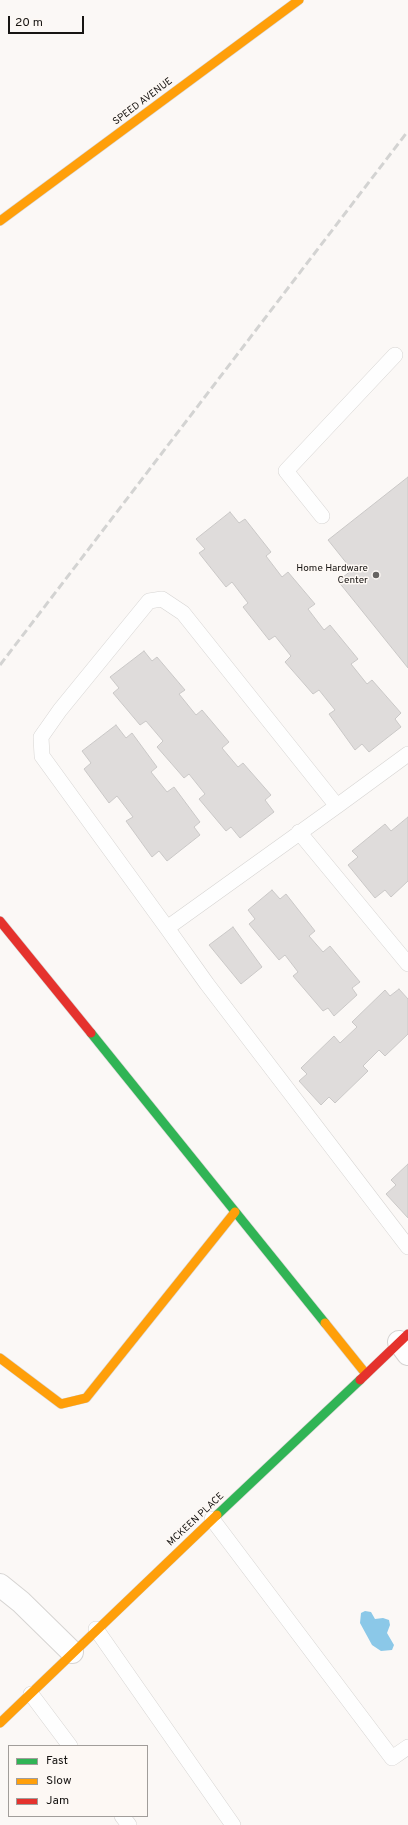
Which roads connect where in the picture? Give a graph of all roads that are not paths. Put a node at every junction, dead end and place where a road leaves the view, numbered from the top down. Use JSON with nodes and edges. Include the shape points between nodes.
{"nodes":[{"id":1,"x":299,"y":0,"type":"edge"},
{"id":2,"x":0,"y":221,"type":"edge"},
{"id":3,"x":395,"y":355,"type":"dead end"},
{"id":4,"x":322,"y":516,"type":"dead end"},
{"id":5,"x":408,"y":754,"type":"edge"},
{"id":6,"x":337,"y":806,"type":"junction"},
{"id":7,"x":299,"y":832,"type":"junction"},
{"id":8,"x":0,"y":920,"type":"edge"},
{"id":9,"x":167,"y":928,"type":"junction"},
{"id":10,"x":408,"y":964,"type":"edge"},
{"id":11,"x":235,"y":1212,"type":"junction"},
{"id":12,"x":408,"y":1247,"type":"edge"},
{"id":13,"x":405,"y":1344,"type":"edge"},
{"id":14,"x":0,"y":1358,"type":"edge"},
{"id":15,"x":366,"y":1374,"type":"junction"},
{"id":16,"x":212,"y":1519,"type":"junction"},
{"id":17,"x":0,"y":1585,"type":"edge"},
{"id":18,"x":96,"y":1629,"type":"junction"},
{"id":19,"x":72,"y":1652,"type":"junction"},
{"id":20,"x":31,"y":1694,"type":"junction"},
{"id":21,"x":0,"y":1723,"type":"edge"},
{"id":22,"x":69,"y":1745,"type":"edge"},
{"id":23,"x":408,"y":1747,"type":"edge"},
{"id":24,"x":123,"y":1817,"type":"edge"},
{"id":25,"x":129,"y":1825,"type":"edge"},
{"id":26,"x":233,"y":1825,"type":"edge"}],
"edges":[{"from":1,"to":2,"type":"street","name":"SPEED AVENUE"},
{"from":3,"to":4,"type":"lane","via":[[286,471]]},
{"from":5,"to":6,"type":"lane"},
{"from":6,"to":7,"type":"lane"},
{"from":6,"to":9,"type":"lane","via":[[183,613],[162,599],[149,600],[41,737],[42,756]]},
{"from":7,"to":9,"type":"lane"},
{"from":7,"to":10,"type":"lane"},
{"from":8,"to":11,"type":"street"},
{"from":9,"to":12,"type":"lane"},
{"from":11,"to":14,"type":"street","via":[[86,1398],[61,1404]]},
{"from":11,"to":15,"type":"street"},
{"from":13,"to":15,"type":"street","name":"MCKEEN PLACE"},
{"from":15,"to":16,"type":"street","name":"MCKEEN PLACE"},
{"from":16,"to":18,"type":"street","name":"MCKEEN PLACE"},
{"from":16,"to":23,"type":"lane","via":[[392,1758]]},
{"from":17,"to":19,"type":"street"},
{"from":18,"to":19,"type":"street","name":"MCKEEN PLACE"},
{"from":18,"to":26,"type":"lane"},
{"from":19,"to":20,"type":"street","name":"MCKEEN PLACE"},
{"from":20,"to":21,"type":"street","name":"MCKEEN PLACE"},
{"from":20,"to":22,"type":"lane"},
{"from":24,"to":25,"type":"lane"}]}
